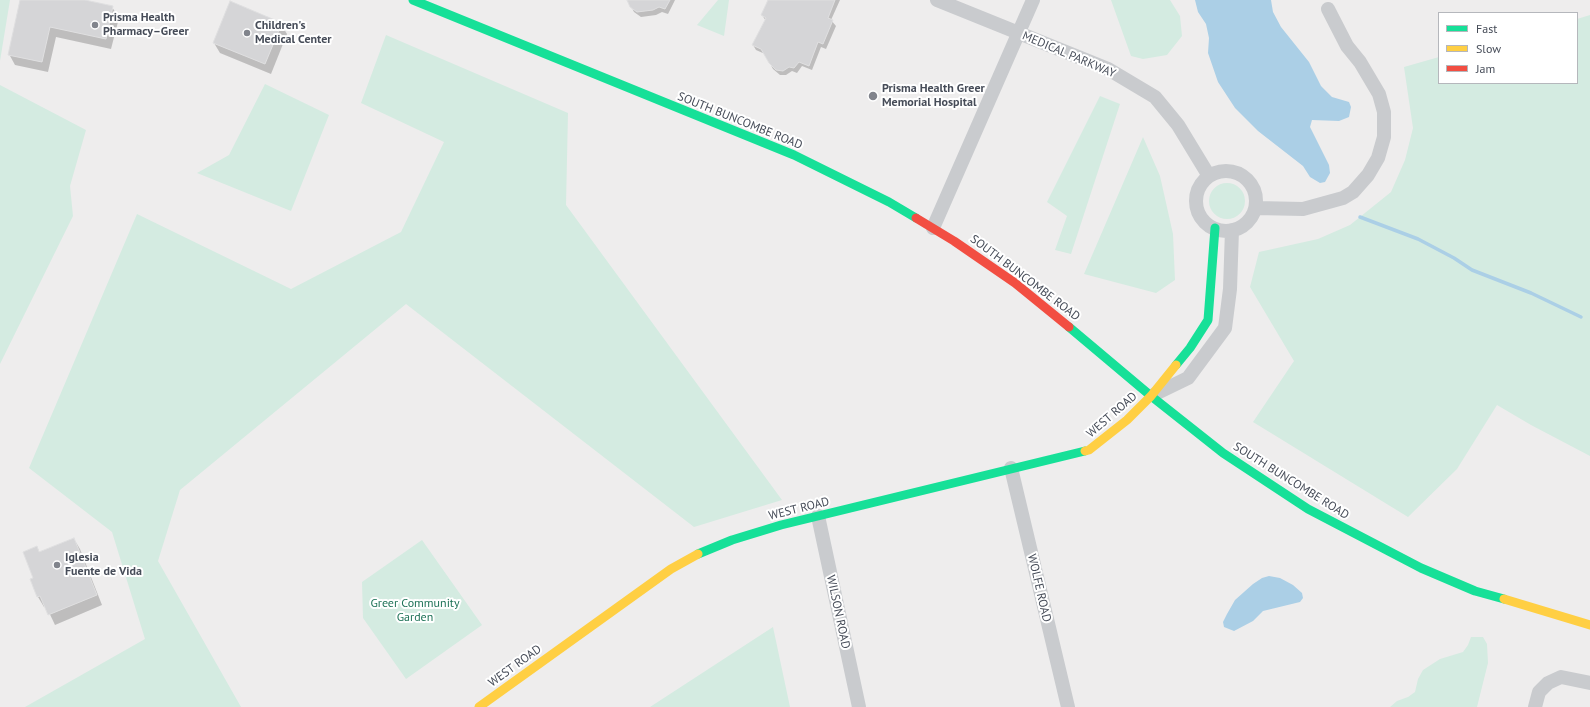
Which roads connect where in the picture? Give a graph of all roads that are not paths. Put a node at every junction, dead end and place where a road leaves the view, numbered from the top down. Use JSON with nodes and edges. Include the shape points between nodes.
{"nodes":[{"id":1,"x":413,"y":0,"type":"edge"},
{"id":2,"x":937,"y":0,"type":"edge"},
{"id":3,"x":1033,"y":0,"type":"edge"},
{"id":4,"x":1328,"y":9,"type":"dead end"},
{"id":5,"x":1018,"y":33,"type":"junction"},
{"id":6,"x":1209,"y":176,"type":"junction"},
{"id":7,"x":1256,"y":208,"type":"junction"},
{"id":8,"x":933,"y":228,"type":"junction"},
{"id":9,"x":1215,"y":228,"type":"junction"},
{"id":10,"x":1232,"y":230,"type":"junction"},
{"id":11,"x":1151,"y":396,"type":"junction"},
{"id":12,"x":1011,"y":468,"type":"junction"},
{"id":13,"x":818,"y":516,"type":"junction"},
{"id":14,"x":1590,"y":625,"type":"edge"},
{"id":15,"x":1589,"y":681,"type":"edge"},
{"id":16,"x":479,"y":707,"type":"edge"},
{"id":17,"x":859,"y":707,"type":"edge"},
{"id":18,"x":1068,"y":707,"type":"edge"},
{"id":19,"x":1535,"y":707,"type":"edge"}],
"edges":[{"from":1,"to":8,"type":"main road","name":"SOUTH BUNCOMBE ROAD","via":[[794,155],[889,202]]},
{"from":2,"to":5,"type":"street","name":"MEDICAL PARKWAY"},
{"from":3,"to":5,"type":"street"},
{"from":4,"to":7,"type":"street","via":[[1347,46],[1380,94],[1384,112],[1384,137],[1378,158],[1354,192],[1343,198],[1303,209]]},
{"from":5,"to":6,"type":"street","name":"MEDICAL PARKWAY","via":[[1108,69],[1155,96],[1178,125]]},
{"from":5,"to":8,"type":"street"},
{"from":6,"to":7,"type":"street","via":[[1224,171],[1239,173],[1248,179],[1254,188]]},
{"from":6,"to":9,"type":"street","via":[[1203,182],[1196,199],[1201,217]]},
{"from":7,"to":10,"type":"street","via":[[1247,222]]},
{"from":8,"to":11,"type":"main road","name":"SOUTH BUNCOMBE ROAD","via":[[1015,283]]},
{"from":9,"to":10,"type":"street"},
{"from":9,"to":11,"type":"main road","via":[[1208,320],[1190,348]]},
{"from":10,"to":11,"type":"street","via":[[1230,289],[1224,328],[1188,378]]},
{"from":11,"to":12,"type":"main road","name":"WEST ROAD","via":[[1127,420],[1089,450]]},
{"from":11,"to":14,"type":"main road","name":"SOUTH BUNCOMBE ROAD","via":[[1223,453],[1266,483],[1362,539],[1475,591]]},
{"from":12,"to":13,"type":"main road","name":"WEST ROAD"},
{"from":12,"to":18,"type":"street","name":"WOLFE ROAD"},
{"from":13,"to":16,"type":"main road","name":"WEST ROAD","via":[[732,540],[699,553],[671,569]]},
{"from":13,"to":17,"type":"street","name":"WILSON ROAD"},
{"from":15,"to":19,"type":"street","via":[[1561,677],[1548,683],[1539,692]]}]}
